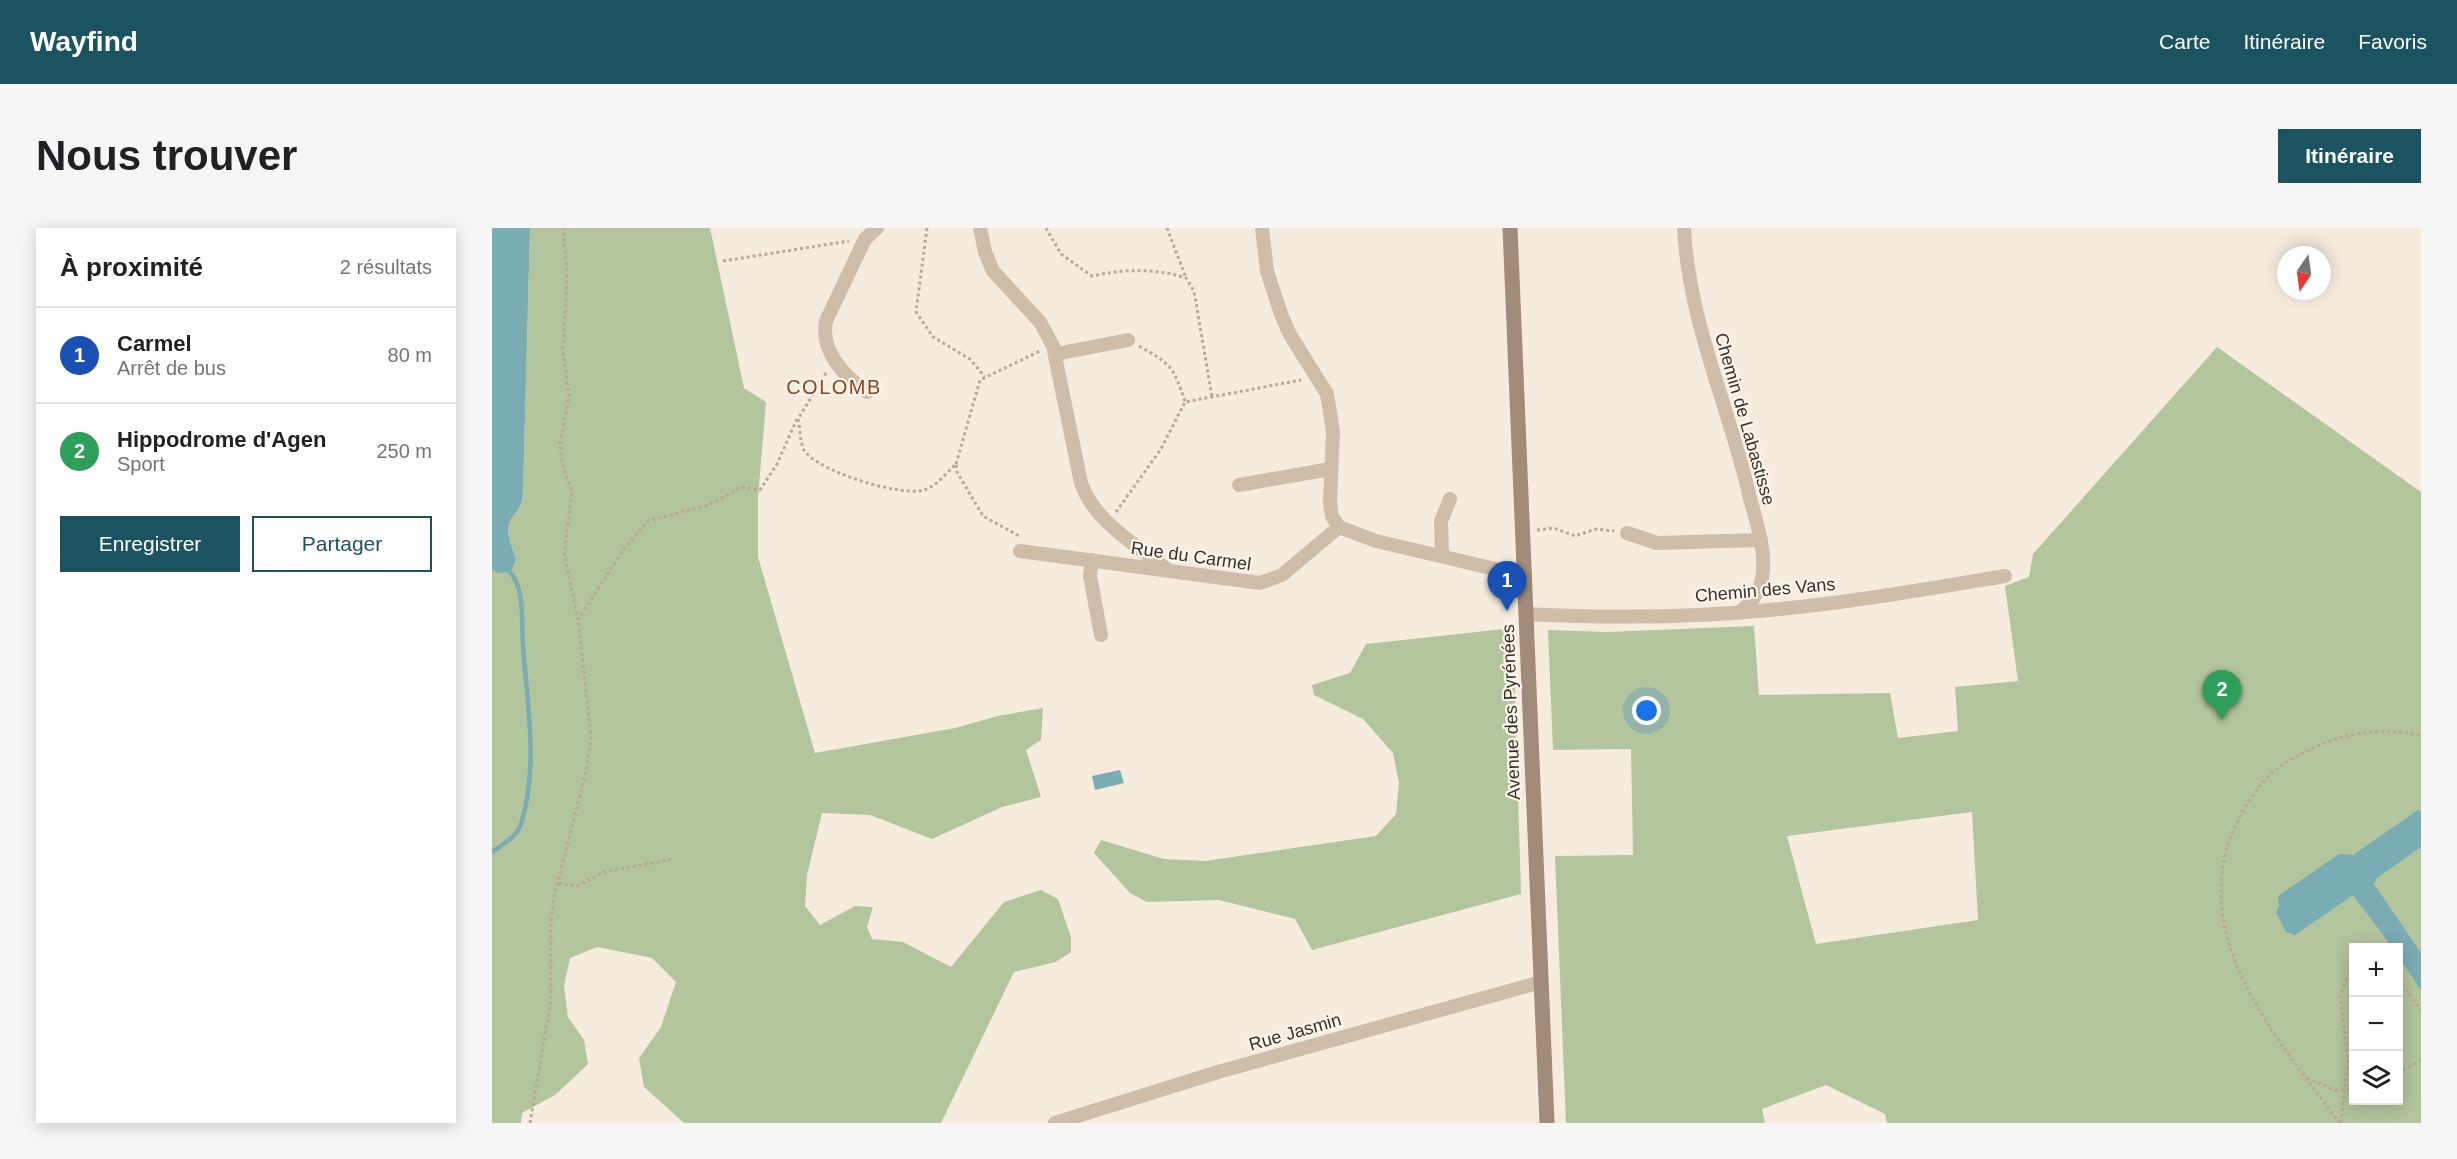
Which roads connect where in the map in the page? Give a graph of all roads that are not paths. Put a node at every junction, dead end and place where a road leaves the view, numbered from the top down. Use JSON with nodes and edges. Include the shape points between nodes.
{"nodes":[{"id":1,"x":877,"y":228,"type":"edge"},
{"id":2,"x":980,"y":228,"type":"edge"},
{"id":3,"x":1262,"y":228,"type":"edge"},
{"id":4,"x":1510,"y":228,"type":"edge"},
{"id":5,"x":1684,"y":228,"type":"edge"},
{"id":6,"x":1128,"y":340,"type":"road end"},
{"id":7,"x":1054,"y":350,"type":"junction"},
{"id":8,"x":867,"y":392,"type":"dead end"},
{"id":9,"x":1330,"y":468,"type":"junction"},
{"id":10,"x":1239,"y":485,"type":"dead end"},
{"id":11,"x":1450,"y":499,"type":"dead end"},
{"id":12,"x":1339,"y":527,"type":"junction"},
{"id":13,"x":1627,"y":533,"type":"road end"},
{"id":14,"x":1760,"y":540,"type":"junction"},
{"id":15,"x":1025,"y":552,"type":"road end"},
{"id":16,"x":1442,"y":556,"type":"junction"},
{"id":17,"x":1092,"y":560,"type":"junction"},
{"id":18,"x":1169,"y":571,"type":"junction"},
{"id":19,"x":1525,"y":576,"type":"junction"},
{"id":20,"x":2005,"y":576,"type":"dead end"},
{"id":21,"x":1740,"y":612,"type":"junction"},
{"id":22,"x":1526,"y":614,"type":"junction"},
{"id":23,"x":1101,"y":635,"type":"dead end"},
{"id":24,"x":1542,"y":982,"type":"junction"},
{"id":25,"x":1057,"y":1122,"type":"edge"},
{"id":26,"x":1547,"y":1123,"type":"edge"}],
"edges":[{"from":1,"to":8,"type":"street","via":[[865,239],[826,321],[825,341],[847,378]]},
{"from":2,"to":7,"type":"street","via":[[993,271],[1031,311]]},
{"from":3,"to":9,"type":"street","via":[[1267,271],[1281,314],[1327,394],[1333,431]]},
{"from":4,"to":19,"type":"main road","name":"Avenue des Pyrénées"},
{"from":5,"to":14,"type":"street","name":"Chemin de Labastisse","via":[[1690,291],[1744,470]]},
{"from":6,"to":7,"type":"street"},
{"from":7,"to":18,"type":"street","via":[[1081,483],[1094,510]]},
{"from":9,"to":10,"type":"street"},
{"from":9,"to":12,"type":"street","via":[[1329,503]]},
{"from":11,"to":16,"type":"street","via":[[1441,521]]},
{"from":12,"to":16,"type":"street","via":[[1376,541]]},
{"from":12,"to":18,"type":"street","name":"Rue du Carmel","via":[[1282,575],[1260,583]]},
{"from":13,"to":14,"type":"street","via":[[1657,543]]},
{"from":14,"to":21,"type":"street","name":"Chemin de Labastisse","via":[[1762,585],[1756,598]]},
{"from":15,"to":17,"type":"street","name":"Rue du Carmel"},
{"from":16,"to":19,"type":"street"},
{"from":17,"to":18,"type":"street","name":"Rue du Carmel"},
{"from":17,"to":23,"type":"street","via":[[1090,576]]},
{"from":19,"to":22,"type":"main road","name":"Avenue des Pyrénées"},
{"from":20,"to":21,"type":"street","name":"Chemin des Vans","via":[[1888,596]]},
{"from":21,"to":22,"type":"street","name":"Chemin des Vans","via":[[1598,618]]},
{"from":22,"to":24,"type":"main road","name":"Avenue des Pyrénées"},
{"from":24,"to":25,"type":"street","name":"Rue Jasmin","via":[[1218,1072]]},
{"from":24,"to":26,"type":"main road","name":"Avenue des Pyrénées"}]}
